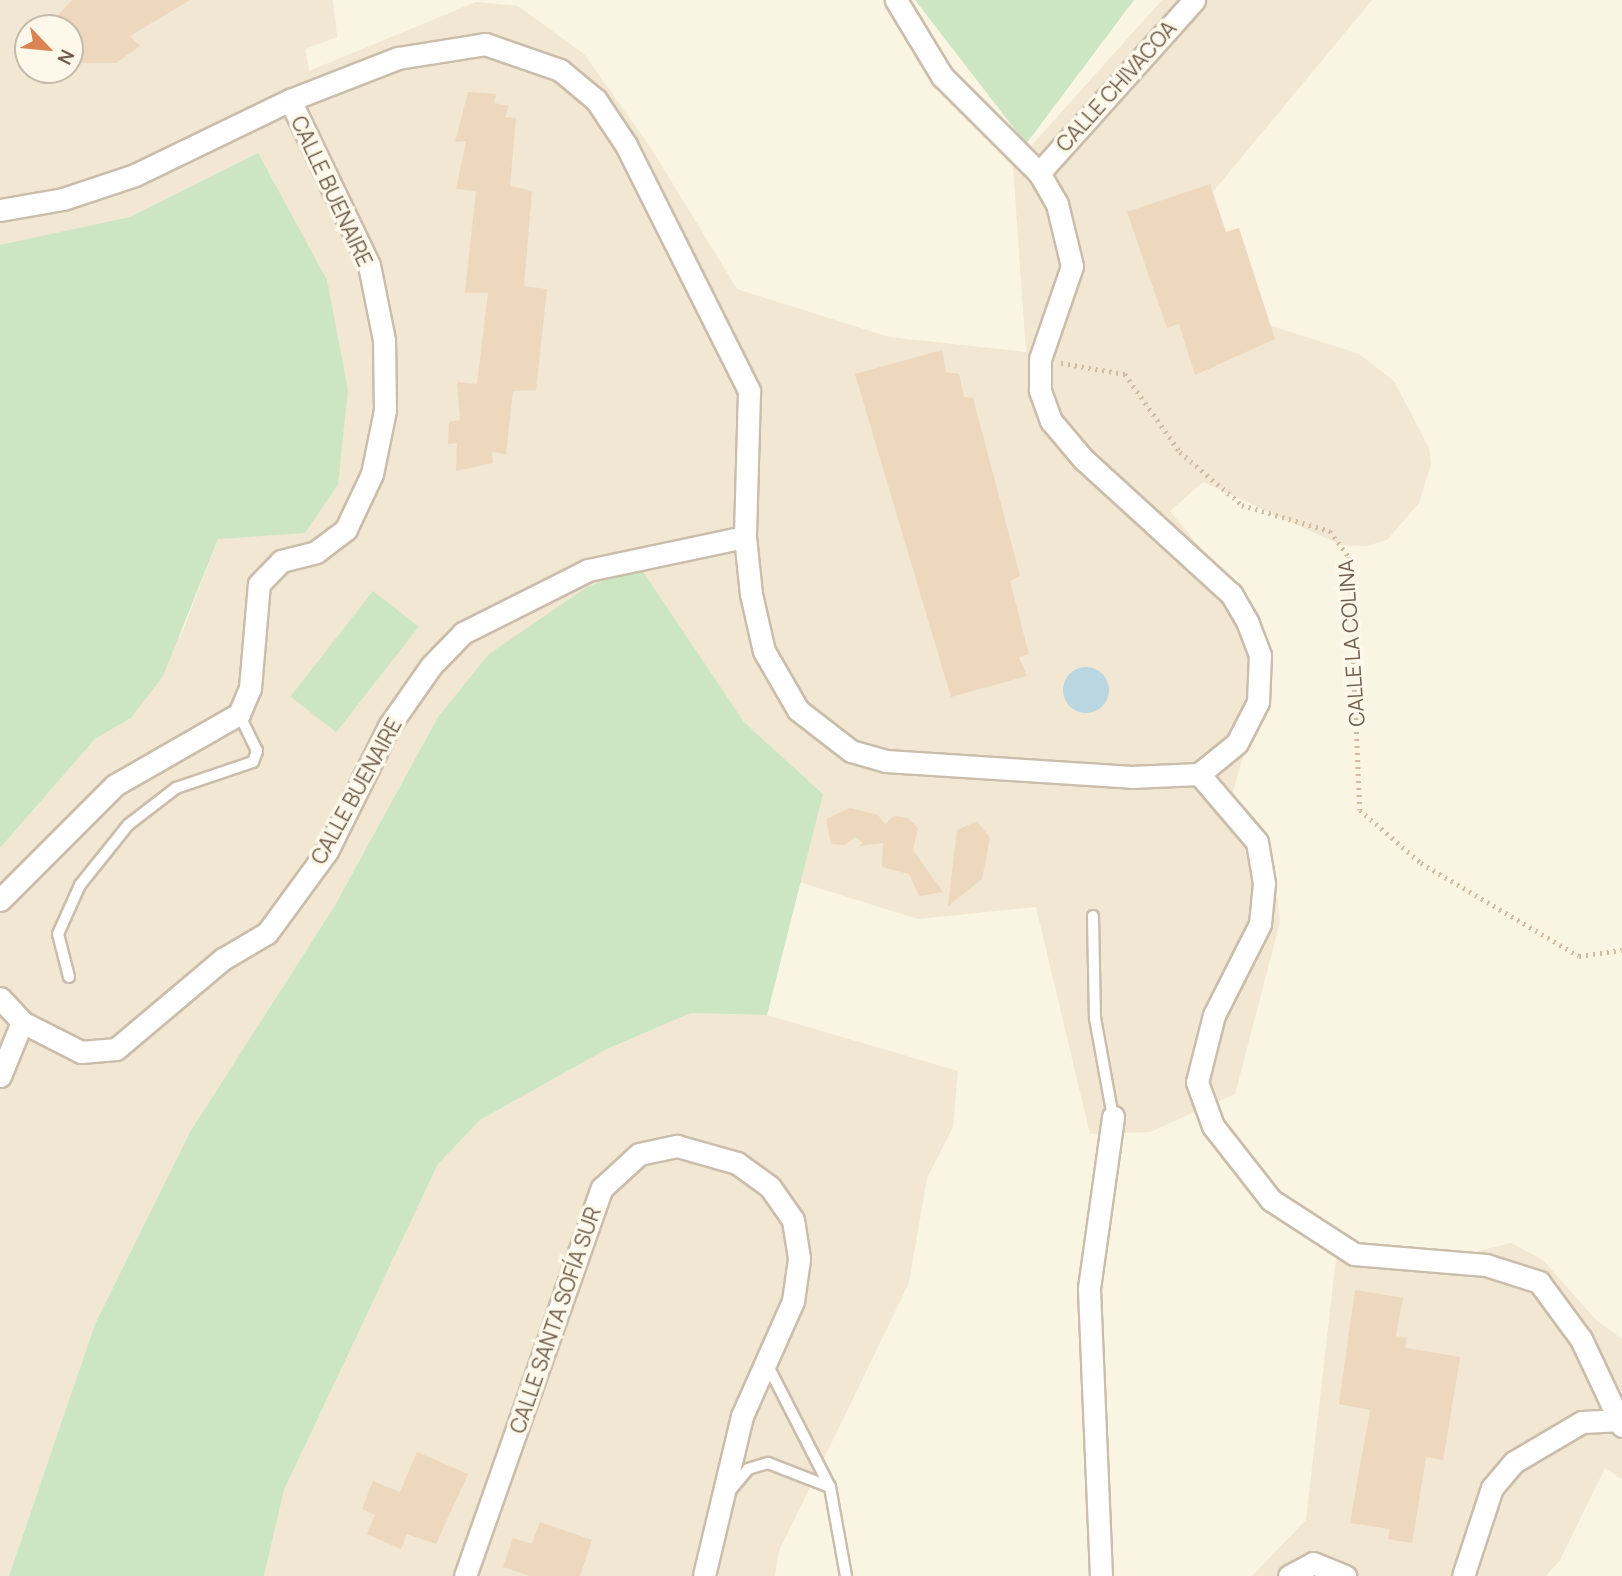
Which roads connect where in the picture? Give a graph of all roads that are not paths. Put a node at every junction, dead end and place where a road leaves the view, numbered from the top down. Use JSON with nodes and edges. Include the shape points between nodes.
{"nodes":[{"id":1,"x":896,"y":0,"type":"edge"},
{"id":2,"x":1194,"y":0,"type":"edge"},
{"id":3,"x":290,"y":100,"type":"junction"},
{"id":4,"x":1039,"y":173,"type":"junction"},
{"id":5,"x":0,"y":209,"type":"edge"},
{"id":6,"x":745,"y":537,"type":"junction"},
{"id":7,"x":239,"y":714,"type":"junction"},
{"id":8,"x":1199,"y":774,"type":"junction"},
{"id":9,"x":0,"y":900,"type":"edge"},
{"id":10,"x":1093,"y":916,"type":"dead end"},
{"id":11,"x":69,"y":977,"type":"dead end"},
{"id":12,"x":0,"y":998,"type":"edge"},
{"id":13,"x":22,"y":1022,"type":"junction"},
{"id":14,"x":0,"y":1076,"type":"edge"},
{"id":15,"x":1113,"y":1117,"type":"joint"},
{"id":16,"x":766,"y":1362,"type":"junction"},
{"id":17,"x":1620,"y":1423,"type":"edge"},
{"id":18,"x":830,"y":1487,"type":"junction"},
{"id":19,"x":718,"y":1504,"type":"junction"},
{"id":20,"x":465,"y":1576,"type":"edge"},
{"id":21,"x":704,"y":1576,"type":"edge"},
{"id":22,"x":846,"y":1576,"type":"edge"},
{"id":23,"x":1101,"y":1576,"type":"edge"},
{"id":24,"x":1289,"y":1576,"type":"edge"},
{"id":25,"x":1346,"y":1576,"type":"edge"},
{"id":26,"x":1463,"y":1576,"type":"edge"}],
"edges":[{"from":1,"to":4,"type":"street","via":[[942,76]]},
{"from":2,"to":4,"type":"street","name":"CALLE CHIVACOA"},
{"from":3,"to":5,"type":"street","via":[[135,175],[63,199]]},
{"from":3,"to":6,"type":"street","via":[[398,58],[485,44],[560,70],[596,100],[660,208],[749,391]]},
{"from":3,"to":7,"type":"street","name":"CALLE BUENAIRE","via":[[369,265],[384,340],[385,410],[372,474],[346,529],[316,552],[281,561],[259,584],[250,688]]},
{"from":4,"to":8,"type":"street","via":[[1057,204],[1072,267],[1040,359],[1040,390],[1051,421],[1084,460],[1231,594],[1261,655],[1258,702],[1237,743]]},
{"from":6,"to":8,"type":"street","via":[[762,640],[781,687],[816,727],[851,751],[927,766]]},
{"from":6,"to":13,"type":"street","name":"CALLE BUENAIRE","via":[[587,570],[463,633],[430,666],[390,726],[327,851],[267,933],[223,959],[116,1049],[81,1052]]},
{"from":7,"to":9,"type":"street","via":[[115,785]]},
{"from":7,"to":11,"type":"lane","via":[[257,751],[253,762],[176,788],[128,825],[80,885],[58,934]]},
{"from":8,"to":17,"type":"street","via":[[1257,842],[1264,883],[1260,924],[1214,1015],[1197,1082],[1213,1126],[1271,1200],[1354,1254],[1486,1265],[1539,1282],[1581,1339]]},
{"from":10,"to":15,"type":"lane","via":[[1095,1018]]},
{"from":12,"to":13,"type":"street","name":"CALLE BUENAIRE"},
{"from":13,"to":14,"type":"street"},
{"from":15,"to":23,"type":"street","via":[[1089,1288]]},
{"from":16,"to":18,"type":"lane"},
{"from":16,"to":19,"type":"street","name":"CALLE SANTA SOFÍA SUR","via":[[742,1416]]},
{"from":16,"to":20,"type":"street","name":"CALLE SANTA SOFÍA SUR","via":[[793,1301],[799,1259],[793,1220],[770,1186],[718,1157],[660,1147],[619,1167],[602,1188]]},
{"from":17,"to":26,"type":"street","via":[[1582,1422],[1514,1462],[1492,1488]]},
{"from":18,"to":19,"type":"lane","via":[[768,1463],[748,1469]]},
{"from":18,"to":22,"type":"lane"},
{"from":19,"to":21,"type":"street","name":"CALLE SANTA SOFÍA SUR"},
{"from":24,"to":25,"type":"street","via":[[1313,1563]]}]}
